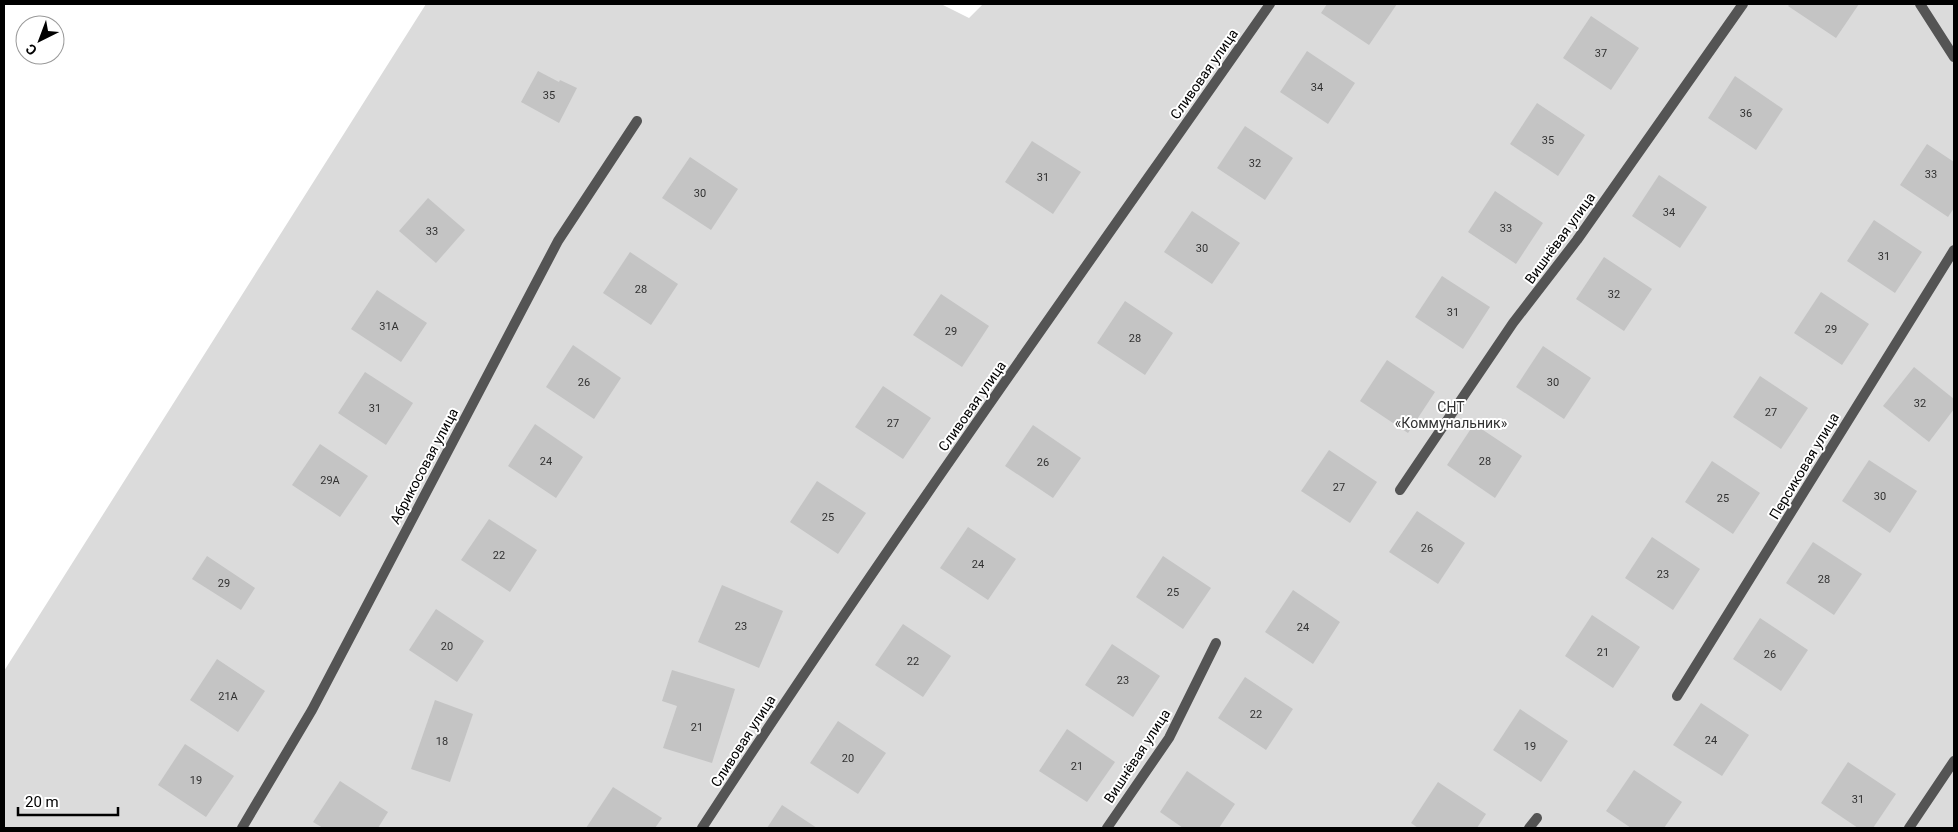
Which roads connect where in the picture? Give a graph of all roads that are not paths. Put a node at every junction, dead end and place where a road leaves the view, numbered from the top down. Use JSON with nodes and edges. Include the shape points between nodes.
{"nodes":[{"id":1,"x":1270,"y":4,"type":"edge"},
{"id":2,"x":1744,"y":4,"type":"edge"},
{"id":3,"x":1920,"y":4,"type":"edge"},
{"id":4,"x":1954,"y":57,"type":"edge"},
{"id":5,"x":637,"y":121,"type":"dead end"},
{"id":6,"x":1954,"y":250,"type":"edge"},
{"id":7,"x":1400,"y":490,"type":"dead end"},
{"id":8,"x":1216,"y":643,"type":"dead end"},
{"id":9,"x":1676,"y":696,"type":"dead end"},
{"id":10,"x":1954,"y":761,"type":"edge"},
{"id":11,"x":1537,"y":818,"type":"dead end"},
{"id":12,"x":242,"y":828,"type":"edge"},
{"id":13,"x":702,"y":828,"type":"edge"},
{"id":14,"x":1106,"y":828,"type":"edge"},
{"id":15,"x":1529,"y":828,"type":"edge"},
{"id":16,"x":1909,"y":828,"type":"edge"}],
"edges":[{"from":1,"to":13,"type":"street","name":"Сливовая улица","via":[[952,458]]},
{"from":2,"to":7,"type":"street","name":"Вишнёвая улица","via":[[1577,240],[1513,323]]},
{"from":3,"to":4,"type":"street"},
{"from":5,"to":12,"type":"street","name":"Абрикосовая улица","via":[[558,242],[312,710]]},
{"from":6,"to":9,"type":"street","name":"Персиковая улица"},
{"from":8,"to":14,"type":"street","name":"Вишнёвая улица","via":[[1168,738]]},
{"from":10,"to":16,"type":"street"},
{"from":11,"to":15,"type":"street"}]}
